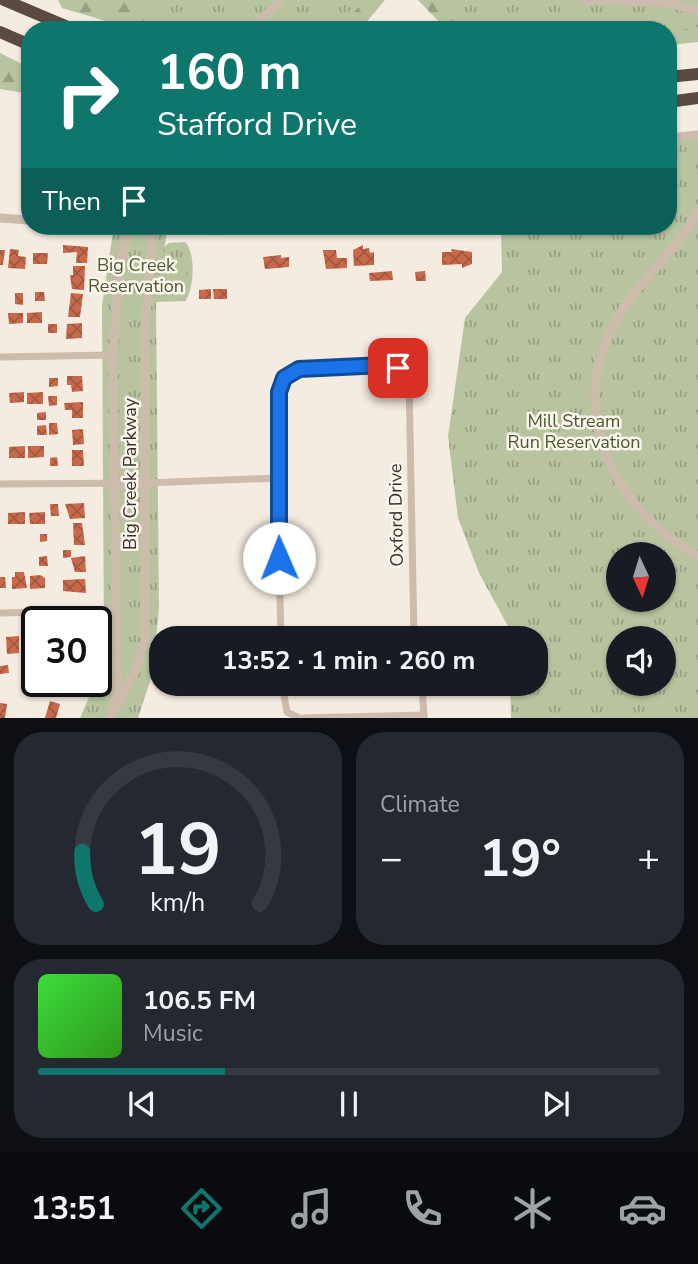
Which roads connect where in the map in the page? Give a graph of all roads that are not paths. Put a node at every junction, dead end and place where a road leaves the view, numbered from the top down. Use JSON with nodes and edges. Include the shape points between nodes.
{"nodes":[{"id":1,"x":4,"y":0,"type":"edge"},
{"id":2,"x":280,"y":0,"type":"edge"},
{"id":3,"x":585,"y":0,"type":"edge"},
{"id":4,"x":698,"y":11,"type":"edge"},
{"id":5,"x":54,"y":21,"type":"edge"},
{"id":6,"x":260,"y":21,"type":"edge"},
{"id":7,"x":0,"y":32,"type":"edge"},
{"id":8,"x":21,"y":41,"type":"edge"},
{"id":9,"x":695,"y":74,"type":"edge"},
{"id":10,"x":677,"y":77,"type":"edge"},
{"id":11,"x":695,"y":98,"type":"edge"},
{"id":12,"x":677,"y":101,"type":"edge"},
{"id":13,"x":698,"y":135,"type":"edge"},
{"id":14,"x":677,"y":137,"type":"edge"},
{"id":15,"x":698,"y":212,"type":"edge"},
{"id":16,"x":0,"y":218,"type":"edge"},
{"id":17,"x":21,"y":219,"type":"edge"},
{"id":18,"x":127,"y":235,"type":"edge"},
{"id":19,"x":152,"y":235,"type":"edge"},
{"id":20,"x":113,"y":355,"type":"junction"},
{"id":21,"x":0,"y":357,"type":"edge"},
{"id":22,"x":277,"y":478,"type":"junction"},
{"id":23,"x":145,"y":483,"type":"junction"},
{"id":24,"x":0,"y":484,"type":"edge"},
{"id":25,"x":116,"y":484,"type":"junction"},
{"id":26,"x":698,"y":556,"type":"edge"},
{"id":27,"x":116,"y":610,"type":"junction"},
{"id":28,"x":0,"y":614,"type":"edge"},
{"id":29,"x":281,"y":626,"type":"edge"},
{"id":30,"x":414,"y":626,"type":"edge"},
{"id":31,"x":284,"y":696,"type":"edge"},
{"id":32,"x":423,"y":696,"type":"edge"},
{"id":33,"x":111,"y":716,"type":"edge"},
{"id":34,"x":424,"y":716,"type":"edge"},
{"id":35,"x":301,"y":718,"type":"edge"}],
"edges":[{"from":1,"to":5,"type":"highway"},
{"from":2,"to":6,"type":"street"},
{"from":3,"to":4,"type":"street","via":[[663,2]]},
{"from":7,"to":8,"type":"highway"},
{"from":9,"to":10,"type":"highway"},
{"from":11,"to":12,"type":"highway"},
{"from":13,"to":14,"type":"street"},
{"from":15,"to":26,"type":"street","via":[[608,334],[601,354],[596,405],[600,446],[617,482],[658,529]]},
{"from":16,"to":17,"type":"street"},
{"from":18,"to":20,"type":"street","name":"Big Creek Parkway"},
{"from":19,"to":23,"type":"street","name":"Big Creek Parkway","via":[[145,329]]},
{"from":20,"to":21,"type":"street"},
{"from":20,"to":25,"type":"street","name":"Big Creek Parkway"},
{"from":22,"to":23,"type":"street"},
{"from":22,"to":29,"type":"street"},
{"from":22,"to":30,"type":"street","name":"Oxford Drive","via":[[279,392],[284,378],[299,369],[384,365],[398,368],[409,379]]},
{"from":23,"to":25,"type":"street"},
{"from":23,"to":33,"type":"street","name":"Big Creek Parkway","via":[[145,641],[136,670]]},
{"from":24,"to":25,"type":"street"},
{"from":25,"to":27,"type":"street","name":"Big Creek Parkway"},
{"from":27,"to":28,"type":"street"},
{"from":27,"to":33,"type":"street","name":"Big Creek Parkway","via":[[117,681]]},
{"from":31,"to":35,"type":"street","via":[[287,712]]},
{"from":32,"to":34,"type":"street"},
{"from":34,"to":35,"type":"street"}]}
